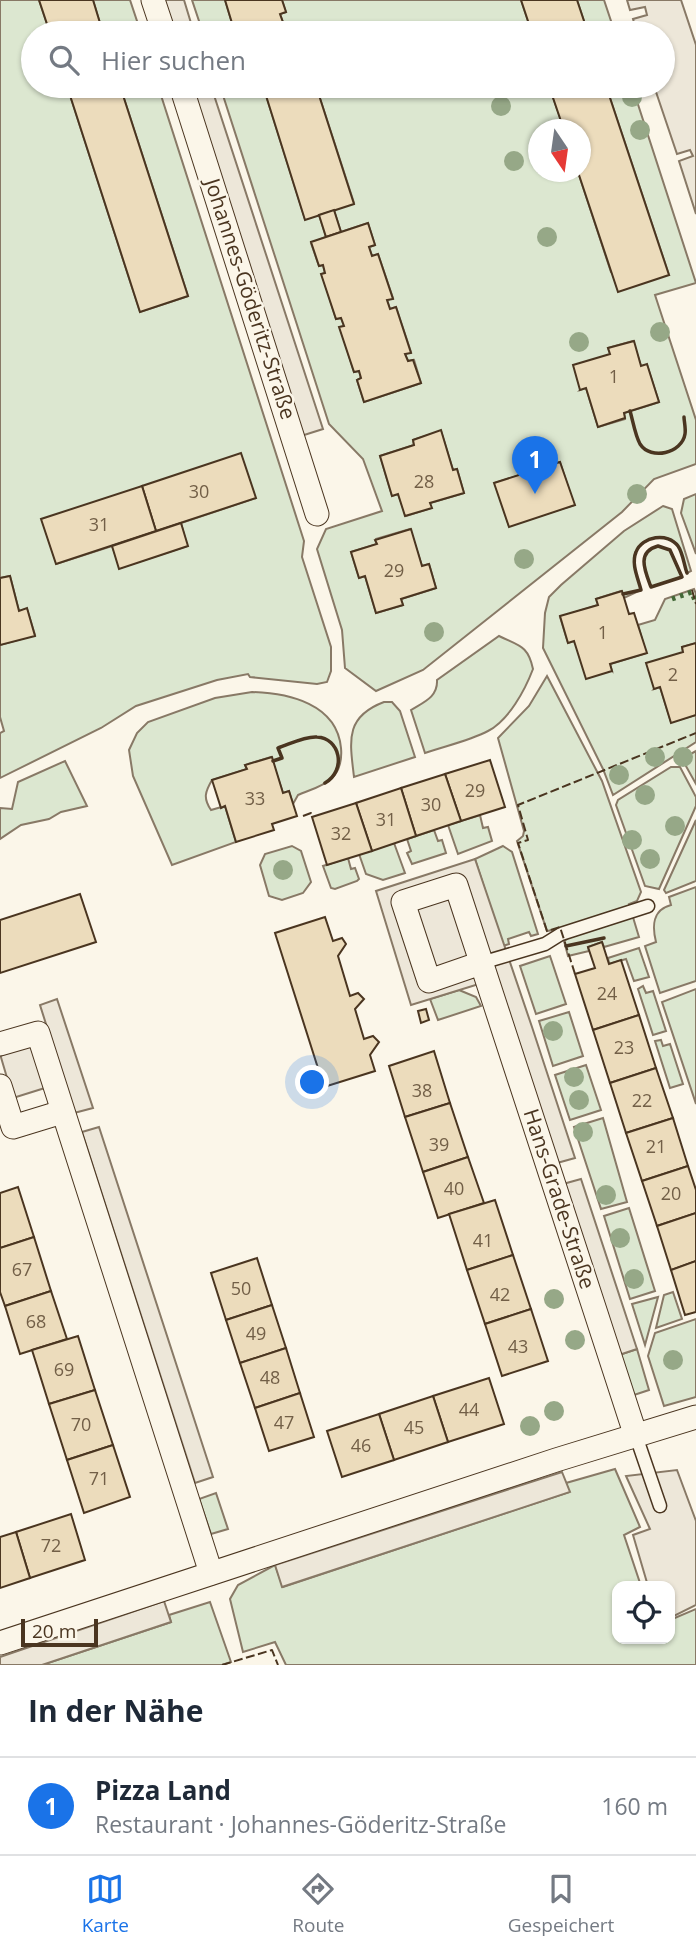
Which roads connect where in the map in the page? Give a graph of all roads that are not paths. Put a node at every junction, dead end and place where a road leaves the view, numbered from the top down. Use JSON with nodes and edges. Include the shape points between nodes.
{"nodes":[{"id":1,"x":153,"y":0,"type":"edge"},
{"id":2,"x":160,"y":21,"type":"edge"},
{"id":3,"x":185,"y":98,"type":"edge"},
{"id":4,"x":317,"y":514,"type":"dead end"},
{"id":5,"x":648,"y":906,"type":"dead end"},
{"id":6,"x":481,"y":963,"type":"joint"},
{"id":7,"x":0,"y":1044,"type":"edge"},
{"id":8,"x":0,"y":1086,"type":"edge"},
{"id":9,"x":62,"y":1112,"type":"junction"},
{"id":10,"x":696,"y":1416,"type":"edge"},
{"id":11,"x":636,"y":1436,"type":"junction"},
{"id":12,"x":660,"y":1506,"type":"dead end"},
{"id":13,"x":211,"y":1573,"type":"junction"},
{"id":14,"x":0,"y":1643,"type":"edge"}],
"edges":[{"from":1,"to":2,"type":"street"},
{"from":3,"to":4,"type":"street","name":"Johannes-Göderitz-Straße"},
{"from":5,"to":6,"type":"lane"},
{"from":6,"to":11,"type":"street","name":"Hans-Grade-Straße"},
{"from":7,"to":9,"type":"street","via":[[38,1033]]},
{"from":8,"to":9,"type":"street","via":[[13,1127]]},
{"from":9,"to":13,"type":"street"},
{"from":10,"to":11,"type":"street"},
{"from":11,"to":12,"type":"lane"},
{"from":11,"to":13,"type":"street"},
{"from":13,"to":14,"type":"street"}]}
